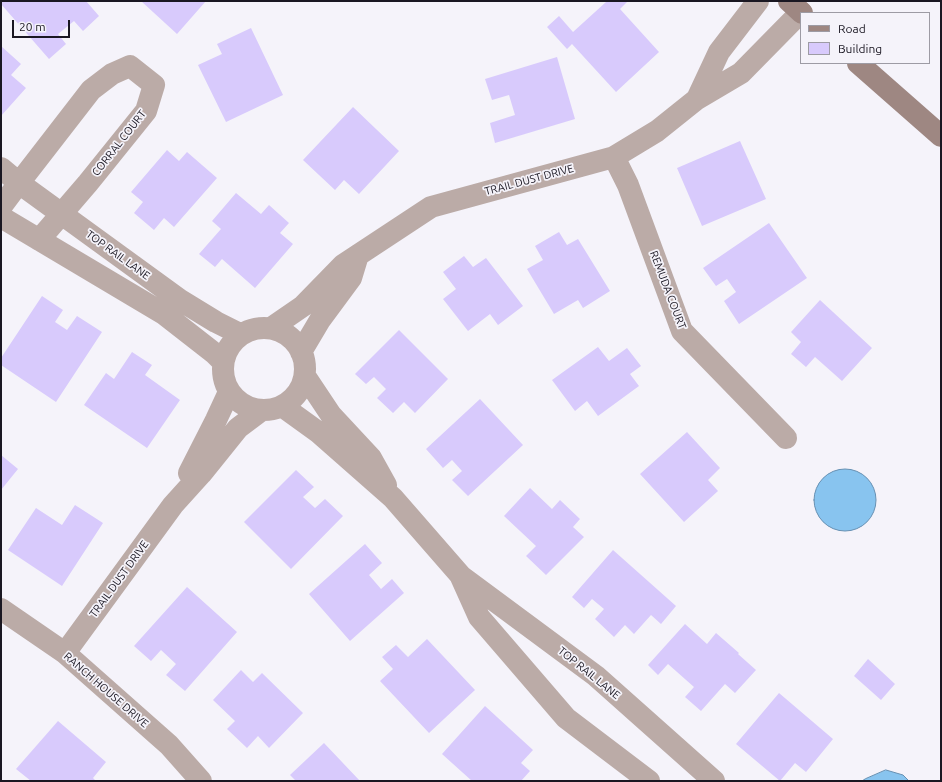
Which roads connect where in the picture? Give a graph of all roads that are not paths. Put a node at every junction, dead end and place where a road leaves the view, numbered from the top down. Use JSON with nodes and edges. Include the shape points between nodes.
{"nodes":[{"id":1,"x":758,"y":1,"type":"edge"},
{"id":2,"x":797,"y":9,"type":"edge"},
{"id":3,"x":859,"y":64,"type":"edge"},
{"id":4,"x":697,"y":99,"type":"junction"},
{"id":5,"x":941,"y":136,"type":"edge"},
{"id":6,"x":614,"y":157,"type":"junction"},
{"id":7,"x":1,"y":168,"type":"edge"},
{"id":8,"x":19,"y":182,"type":"junction"},
{"id":9,"x":1,"y":207,"type":"edge"},
{"id":10,"x":61,"y":213,"type":"junction"},
{"id":11,"x":1,"y":216,"type":"edge"},
{"id":12,"x":39,"y":240,"type":"junction"},
{"id":13,"x":358,"y":255,"type":"junction"},
{"id":14,"x":271,"y":328,"type":"junction"},
{"id":15,"x":240,"y":334,"type":"junction"},
{"id":16,"x":301,"y":352,"type":"junction"},
{"id":17,"x":222,"y":361,"type":"junction"},
{"id":18,"x":305,"y":376,"type":"junction"},
{"id":19,"x":229,"y":392,"type":"junction"},
{"id":20,"x":272,"y":408,"type":"junction"},
{"id":21,"x":786,"y":438,"type":"dead end"},
{"id":22,"x":393,"y":498,"type":"junction"},
{"id":23,"x":173,"y":505,"type":"junction"},
{"id":24,"x":461,"y":576,"type":"junction"},
{"id":25,"x":1,"y":609,"type":"edge"},
{"id":26,"x":65,"y":653,"type":"junction"},
{"id":27,"x":711,"y":780,"type":"edge"},
{"id":28,"x":201,"y":781,"type":"edge"},
{"id":29,"x":649,"y":781,"type":"edge"}],
"edges":[{"from":1,"to":4,"type":"street","name":"TRAIL DUST DRIVE","via":[[719,52]]},
{"from":2,"to":4,"type":"street","name":"TRAIL DUST DRIVE","via":[[741,73]]},
{"from":3,"to":5,"type":"street"},
{"from":4,"to":6,"type":"street","name":"TRAIL DUST DRIVE","via":[[657,131]]},
{"from":6,"to":13,"type":"street","name":"TRAIL DUST DRIVE","via":[[431,207]]},
{"from":6,"to":21,"type":"street","name":"REMUDA COURT","via":[[628,185],[682,331]]},
{"from":7,"to":8,"type":"street","name":"TOP RAIL LANE"},
{"from":8,"to":9,"type":"street","name":"CORRAL COURT"},
{"from":8,"to":10,"type":"street","name":"TOP RAIL LANE"},
{"from":8,"to":10,"type":"street","name":"CORRAL COURT","via":[[91,90],[112,74],[130,66],[154,85],[146,111]]},
{"from":10,"to":12,"type":"street","name":"CORRAL COURT"},
{"from":10,"to":15,"type":"street","name":"TOP RAIL LANE","via":[[180,300]]},
{"from":11,"to":12,"type":"street"},
{"from":12,"to":17,"type":"street","via":[[164,314]]},
{"from":13,"to":14,"type":"street","name":"TRAIL DUST DRIVE","via":[[343,265],[303,306]]},
{"from":13,"to":16,"type":"street","via":[[351,278],[320,320]]},
{"from":14,"to":15,"type":"street","via":[[255,328]]},
{"from":14,"to":16,"type":"street","via":[[286,334],[298,345]]},
{"from":15,"to":17,"type":"street","via":[[228,346]]},
{"from":16,"to":18,"type":"street","via":[[305,360]]},
{"from":17,"to":19,"type":"street","via":[[223,377]]},
{"from":18,"to":20,"type":"street","via":[[299,392],[288,404]]},
{"from":18,"to":22,"type":"street","name":"TOP RAIL LANE","via":[[331,415],[371,458]]},
{"from":19,"to":20,"type":"street","via":[[241,404],[256,410]]},
{"from":19,"to":23,"type":"street","name":"TRAIL DUST DRIVE"},
{"from":20,"to":22,"type":"street","name":"TOP RAIL LANE","via":[[318,432]]},
{"from":20,"to":23,"type":"street","name":"TRAIL DUST DRIVE","via":[[238,428]]},
{"from":22,"to":24,"type":"street","name":"TOP RAIL LANE"},
{"from":23,"to":26,"type":"street","name":"TRAIL DUST DRIVE"},
{"from":24,"to":27,"type":"street","name":"TOP RAIL LANE","via":[[596,676]]},
{"from":24,"to":29,"type":"street","name":"TOP RAIL LANE","via":[[479,617],[566,718]]},
{"from":25,"to":26,"type":"street","name":"RANCH HOUSE DRIVE"},
{"from":26,"to":28,"type":"street","name":"RANCH HOUSE DRIVE","via":[[169,745]]}]}
